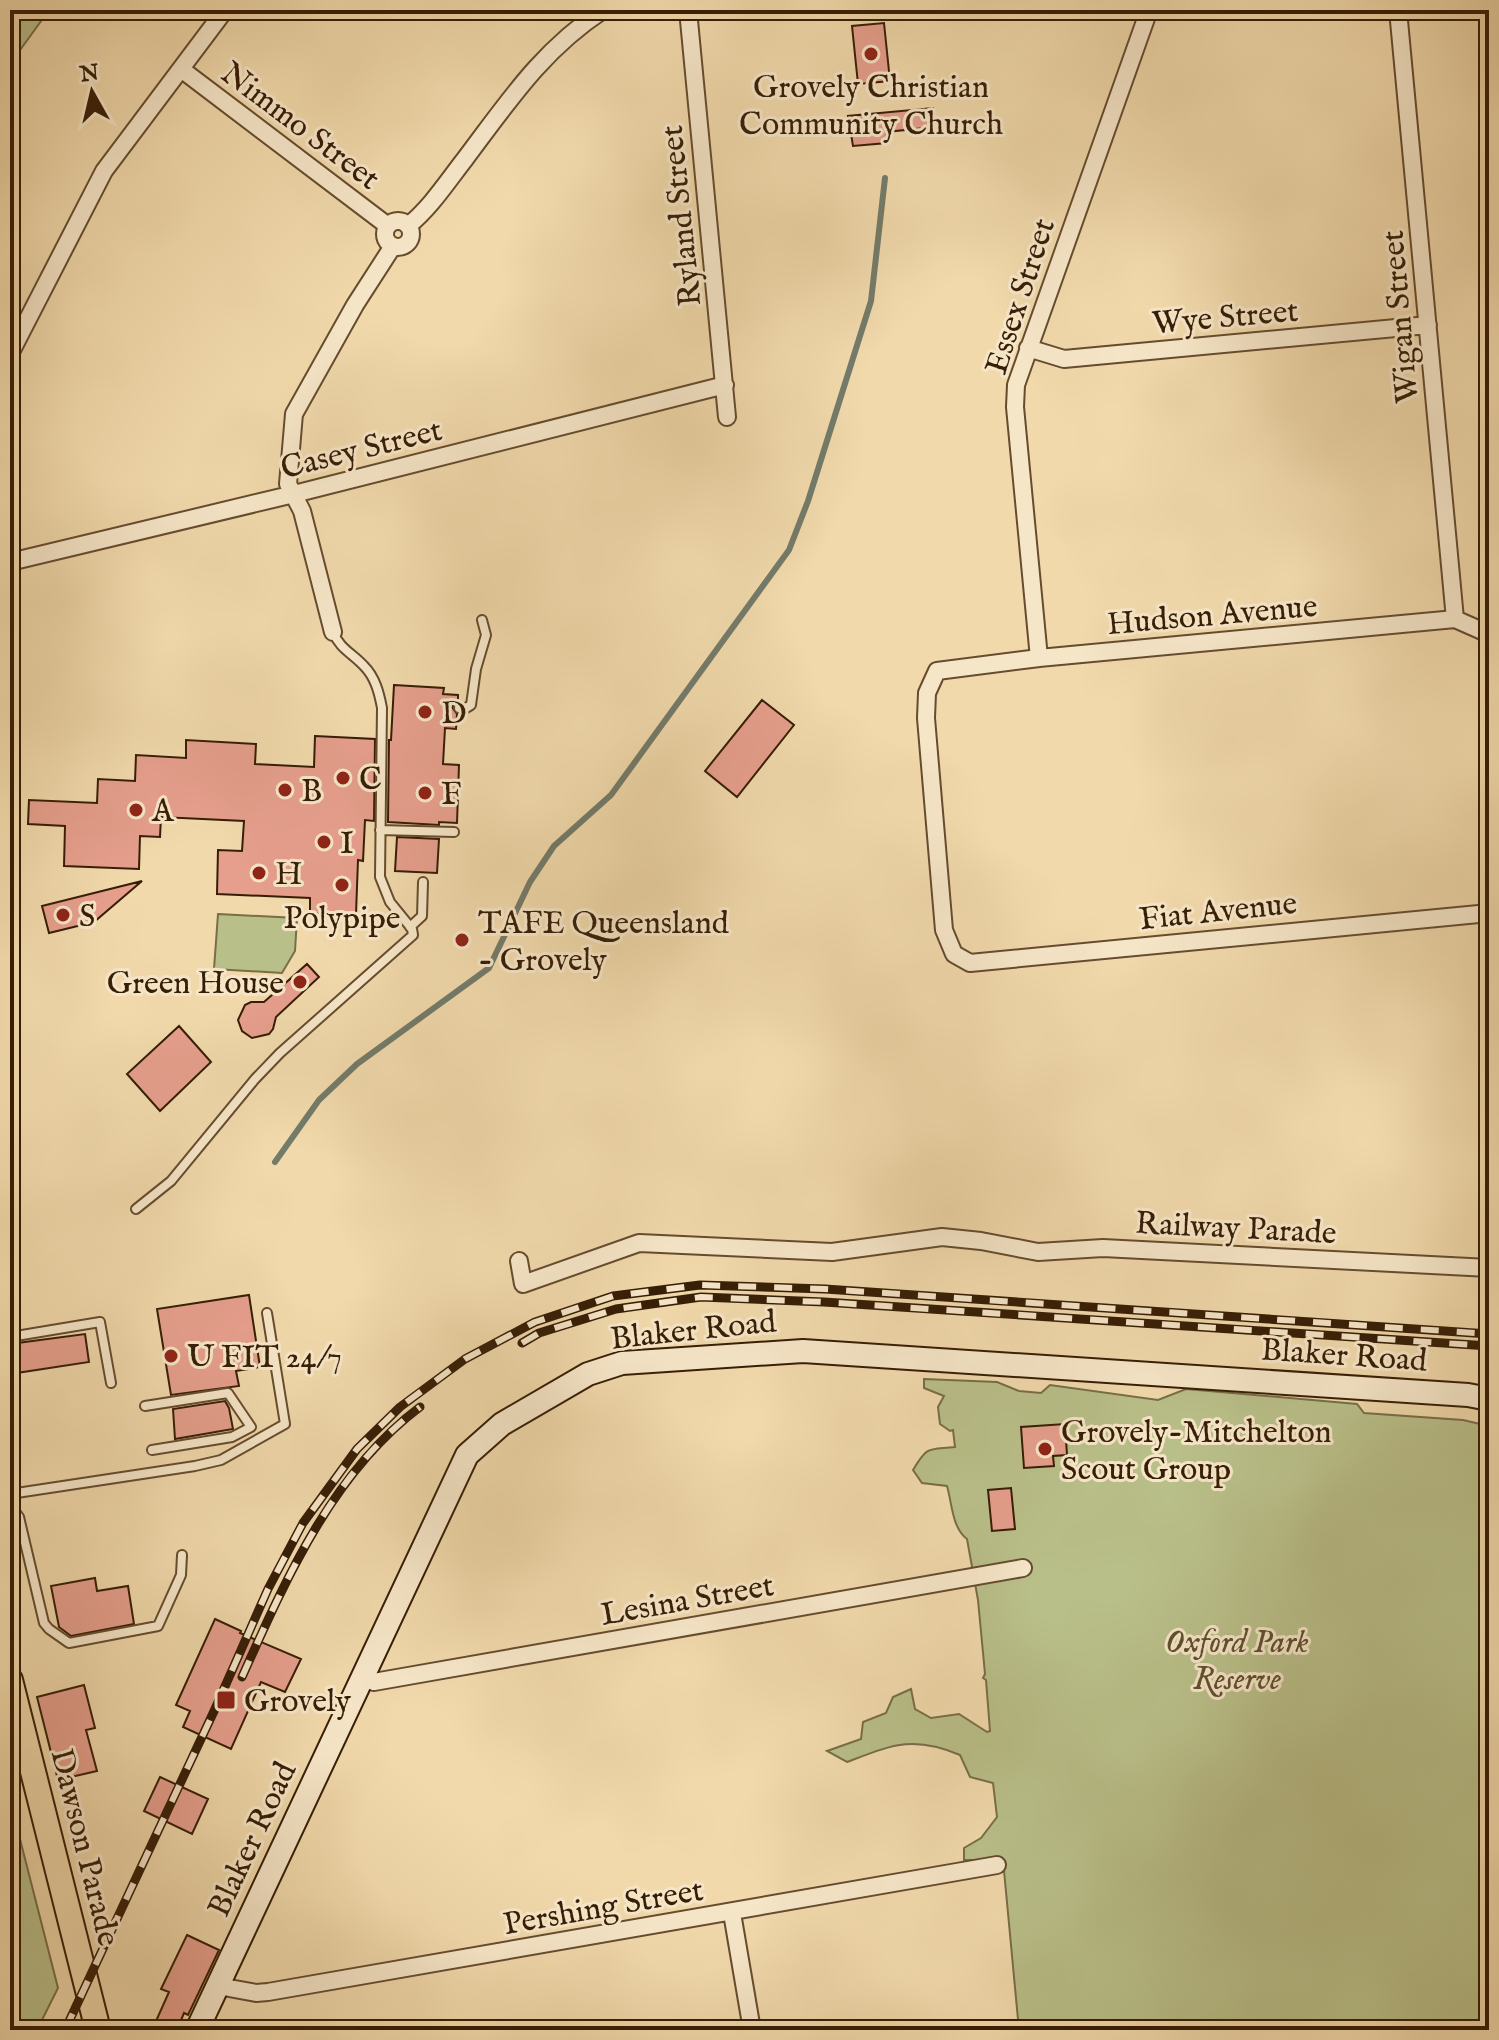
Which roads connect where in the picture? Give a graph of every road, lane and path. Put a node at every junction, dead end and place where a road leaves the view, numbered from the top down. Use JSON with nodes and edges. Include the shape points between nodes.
{"nodes":[{"id":1,"x":225,"y":10,"type":"edge"},
{"id":2,"x":603,"y":10,"type":"edge"},
{"id":3,"x":688,"y":10,"type":"edge"},
{"id":4,"x":1149,"y":10,"type":"edge"},
{"id":5,"x":1398,"y":10,"type":"edge"},
{"id":6,"x":181,"y":69,"type":"junction"},
{"id":7,"x":409,"y":225,"type":"junction"},
{"id":8,"x":388,"y":226,"type":"junction"},
{"id":9,"x":393,"y":246,"type":"junction"},
{"id":10,"x":1428,"y":325,"type":"junction"},
{"id":11,"x":1028,"y":348,"type":"junction"},
{"id":12,"x":10,"y":354,"type":"edge"},
{"id":13,"x":725,"y":385,"type":"junction"},
{"id":14,"x":727,"y":417,"type":"dead end"},
{"id":15,"x":294,"y":494,"type":"junction"},
{"id":16,"x":10,"y":562,"type":"edge"},
{"id":17,"x":1455,"y":619,"type":"junction"},
{"id":18,"x":482,"y":620,"type":"dead end"},
{"id":19,"x":333,"y":632,"type":"joint"},
{"id":20,"x":1489,"y":634,"type":"edge"},
{"id":21,"x":1039,"y":658,"type":"junction"},
{"id":22,"x":459,"y":708,"type":"dead end"},
{"id":23,"x":380,"y":830,"type":"junction"},
{"id":24,"x":454,"y":832,"type":"dead end"},
{"id":25,"x":423,"y":882,"type":"dead end"},
{"id":26,"x":1489,"y":913,"type":"edge"},
{"id":27,"x":410,"y":927,"type":"junction"},
{"id":28,"x":954,"y":954,"type":"joint"},
{"id":29,"x":136,"y":1209,"type":"dead end"},
{"id":30,"x":519,"y":1261,"type":"dead end"},
{"id":31,"x":1489,"y":1268,"type":"edge"},
{"id":32,"x":267,"y":1313,"type":"dead end"},
{"id":33,"x":10,"y":1337,"type":"edge"},
{"id":34,"x":111,"y":1383,"type":"dead end"},
{"id":35,"x":1489,"y":1399,"type":"edge"},
{"id":36,"x":145,"y":1406,"type":"dead end"},
{"id":37,"x":152,"y":1450,"type":"dead end"},
{"id":38,"x":10,"y":1494,"type":"edge"},
{"id":39,"x":10,"y":1505,"type":"edge"},
{"id":40,"x":182,"y":1555,"type":"dead end"},
{"id":41,"x":1023,"y":1568,"type":"dead end"},
{"id":42,"x":362,"y":1677,"type":"junction"},
{"id":43,"x":10,"y":1680,"type":"edge"},
{"id":44,"x":997,"y":1865,"type":"dead end"},
{"id":45,"x":732,"y":1913,"type":"junction"},
{"id":46,"x":218,"y":1986,"type":"junction"},
{"id":47,"x":98,"y":2030,"type":"edge"},
{"id":48,"x":197,"y":2030,"type":"edge"},
{"id":49,"x":752,"y":2030,"type":"edge"}],
"edges":[{"from":1,"to":6,"type":"street"},
{"from":2,"to":7,"type":"street","via":[[541,60],[432,203]]},
{"from":3,"to":13,"type":"street","name":"Ryland Street"},
{"from":4,"to":11,"type":"street","name":"Essex Street"},
{"from":5,"to":10,"type":"street","name":"Wigan Street"},
{"from":6,"to":8,"type":"street","name":"Nimmo Street"},
{"from":6,"to":12,"type":"street","via":[[104,171]]},
{"from":7,"to":8,"type":"street","via":[[397,221]]},
{"from":7,"to":9,"type":"street","via":[[410,241]]},
{"from":8,"to":9,"type":"street","via":[[385,236]]},
{"from":9,"to":15,"type":"street","via":[[294,414],[288,484]]},
{"from":10,"to":11,"type":"street","name":"Wye Street","via":[[1064,359]]},
{"from":10,"to":17,"type":"street","name":"Wigan Street"},
{"from":11,"to":21,"type":"street","name":"Essex Street","via":[[1015,407]]},
{"from":13,"to":14,"type":"street","name":"Ryland Street"},
{"from":13,"to":15,"type":"street","name":"Casey Street"},
{"from":15,"to":16,"type":"street","name":"Casey Street"},
{"from":15,"to":19,"type":"street"},
{"from":17,"to":20,"type":"street","name":"Hudson Avenue"},
{"from":17,"to":21,"type":"street","name":"Hudson Avenue"},
{"from":18,"to":22,"type":"lane","via":[[486,635],[471,705]]},
{"from":19,"to":23,"type":"lane","via":[[339,646],[373,678],[380,696]]},
{"from":21,"to":28,"type":"street","name":"Hudson Avenue","via":[[937,671],[927,693],[944,930]]},
{"from":23,"to":24,"type":"lane"},
{"from":23,"to":27,"type":"lane","via":[[383,890]]},
{"from":25,"to":27,"type":"lane","via":[[422,916]]},
{"from":26,"to":28,"type":"street","name":"Fiat Avenue","via":[[970,963]]},
{"from":27,"to":29,"type":"lane","via":[[411,938],[280,1053],[171,1181]]},
{"from":30,"to":31,"type":"street","name":"Railway Parade","via":[[523,1284],[639,1243],[832,1252],[942,1237],[1038,1252],[1103,1248]]},
{"from":32,"to":38,"type":"lane","via":[[285,1424],[221,1460]]},
{"from":33,"to":34,"type":"lane","via":[[100,1322]]},
{"from":35,"to":42,"type":"street","name":"Blaker Road","via":[[803,1351],[622,1363],[588,1374],[502,1424],[467,1455]]},
{"from":36,"to":37,"type":"lane","via":[[228,1393],[251,1427],[232,1437]]},
{"from":39,"to":40,"type":"lane","via":[[19,1517],[44,1623],[69,1643],[158,1626],[181,1575]]},
{"from":41,"to":42,"type":"street","name":"Lesina Street","via":[[374,1682]]},
{"from":42,"to":46,"type":"street","name":"Blaker Road"},
{"from":43,"to":47,"type":"main road","name":"Dawson Parade"},
{"from":44,"to":45,"type":"street","name":"Pershing Street"},
{"from":45,"to":46,"type":"street","name":"Pershing Street","via":[[268,1992]]},
{"from":45,"to":49,"type":"street"},
{"from":46,"to":48,"type":"street","name":"Blaker Road"}]}
